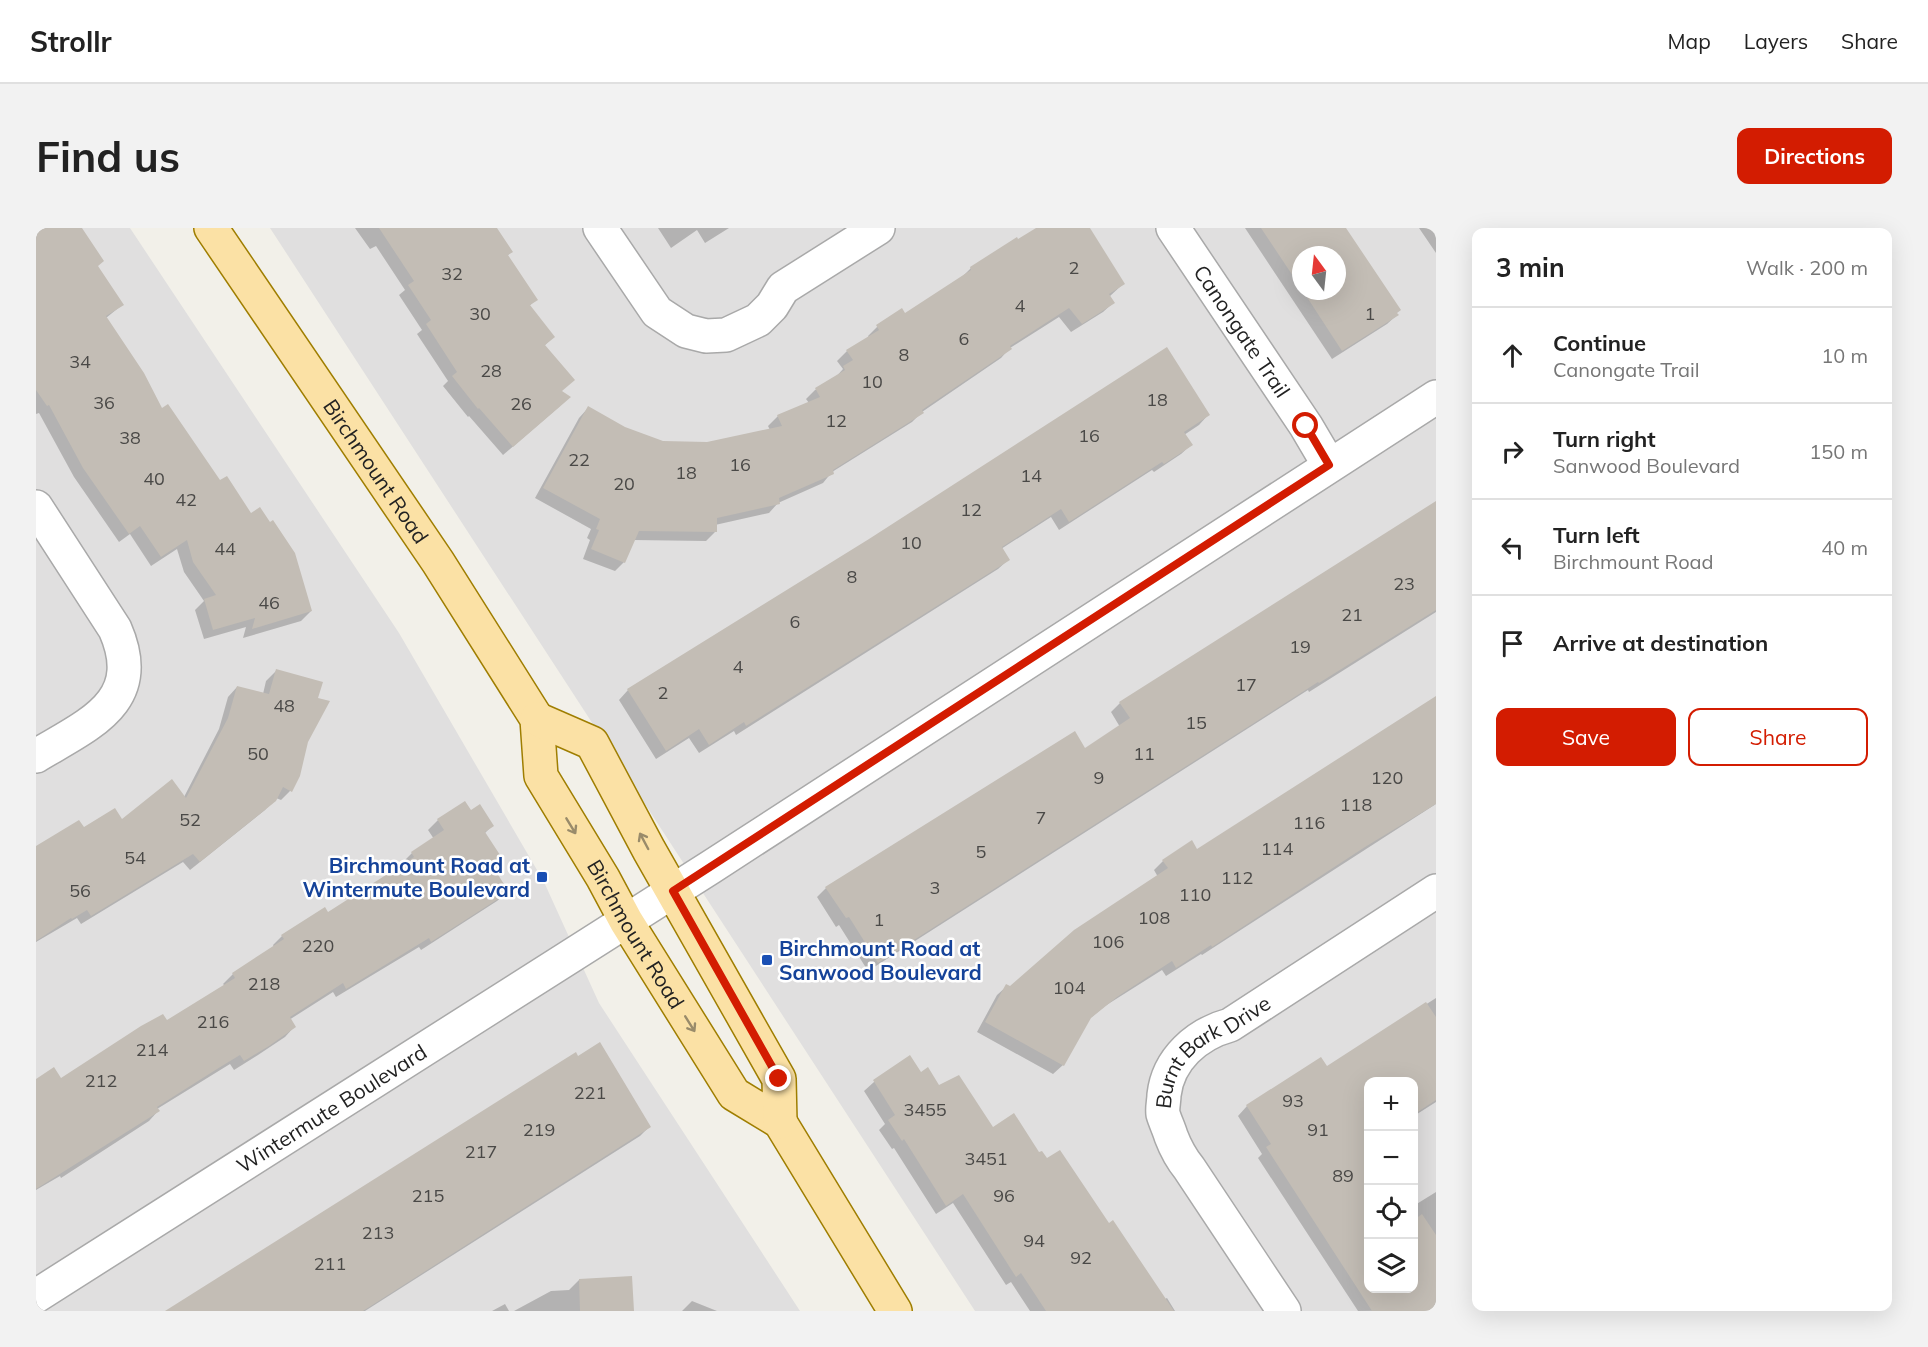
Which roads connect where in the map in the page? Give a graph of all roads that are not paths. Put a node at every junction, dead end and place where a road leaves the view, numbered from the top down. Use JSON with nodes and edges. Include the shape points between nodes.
{"nodes":[{"id":1,"x":211,"y":228,"type":"edge"},
{"id":2,"x":600,"y":228,"type":"edge"},
{"id":3,"x":878,"y":228,"type":"edge"},
{"id":4,"x":1173,"y":228,"type":"edge"},
{"id":5,"x":1436,"y":397,"type":"edge"},
{"id":6,"x":1329,"y":465,"type":"junction"},
{"id":7,"x":36,"y":507,"type":"edge"},
{"id":8,"x":537,"y":719,"type":"junction"},
{"id":9,"x":36,"y":756,"type":"edge"},
{"id":10,"x":673,"y":891,"type":"junction"},
{"id":11,"x":1436,"y":891,"type":"edge"},
{"id":12,"x":626,"y":921,"type":"junction"},
{"id":13,"x":780,"y":1122,"type":"junction"},
{"id":14,"x":36,"y":1296,"type":"edge"},
{"id":15,"x":895,"y":1311,"type":"edge"},
{"id":16,"x":1284,"y":1311,"type":"edge"}],
"edges":[{"from":1,"to":8,"type":"main road","name":"Birchmount Road","via":[[438,562]]},
{"from":2,"to":3,"type":"street","via":[[657,312],[686,331],[706,336],[726,335],[758,320],[783,288]]},
{"from":4,"to":6,"type":"street","name":"Canongate Trail"},
{"from":5,"to":6,"type":"street","name":"Wintermute Boulevard"},
{"from":6,"to":10,"type":"street","name":"Wintermute Boulevard"},
{"from":7,"to":9,"type":"street","via":[[115,629],[125,661],[120,687],[107,710]]},
{"from":10,"to":8,"type":"main road","name":"Birchmount Road","one_way":true,"via":[[592,743]]},
{"from":8,"to":12,"type":"main road","name":"Birchmount Road","one_way":true,"via":[[541,776]]},
{"from":10,"to":12,"type":"street","name":"Wintermute Boulevard"},
{"from":10,"to":13,"type":"main road","name":"Birchmount Road","via":[[779,1079]]},
{"from":11,"to":16,"type":"street","name":"Burnt Bark Drive","via":[[1230,1025],[1197,1040],[1178,1058],[1165,1086],[1163,1112],[1178,1156]]},
{"from":12,"to":13,"type":"main road","name":"Birchmount Road","one_way":true,"via":[[734,1094]]},
{"from":12,"to":14,"type":"street","name":"Wintermute Boulevard"},
{"from":13,"to":15,"type":"main road","name":"Birchmount Road"}]}
